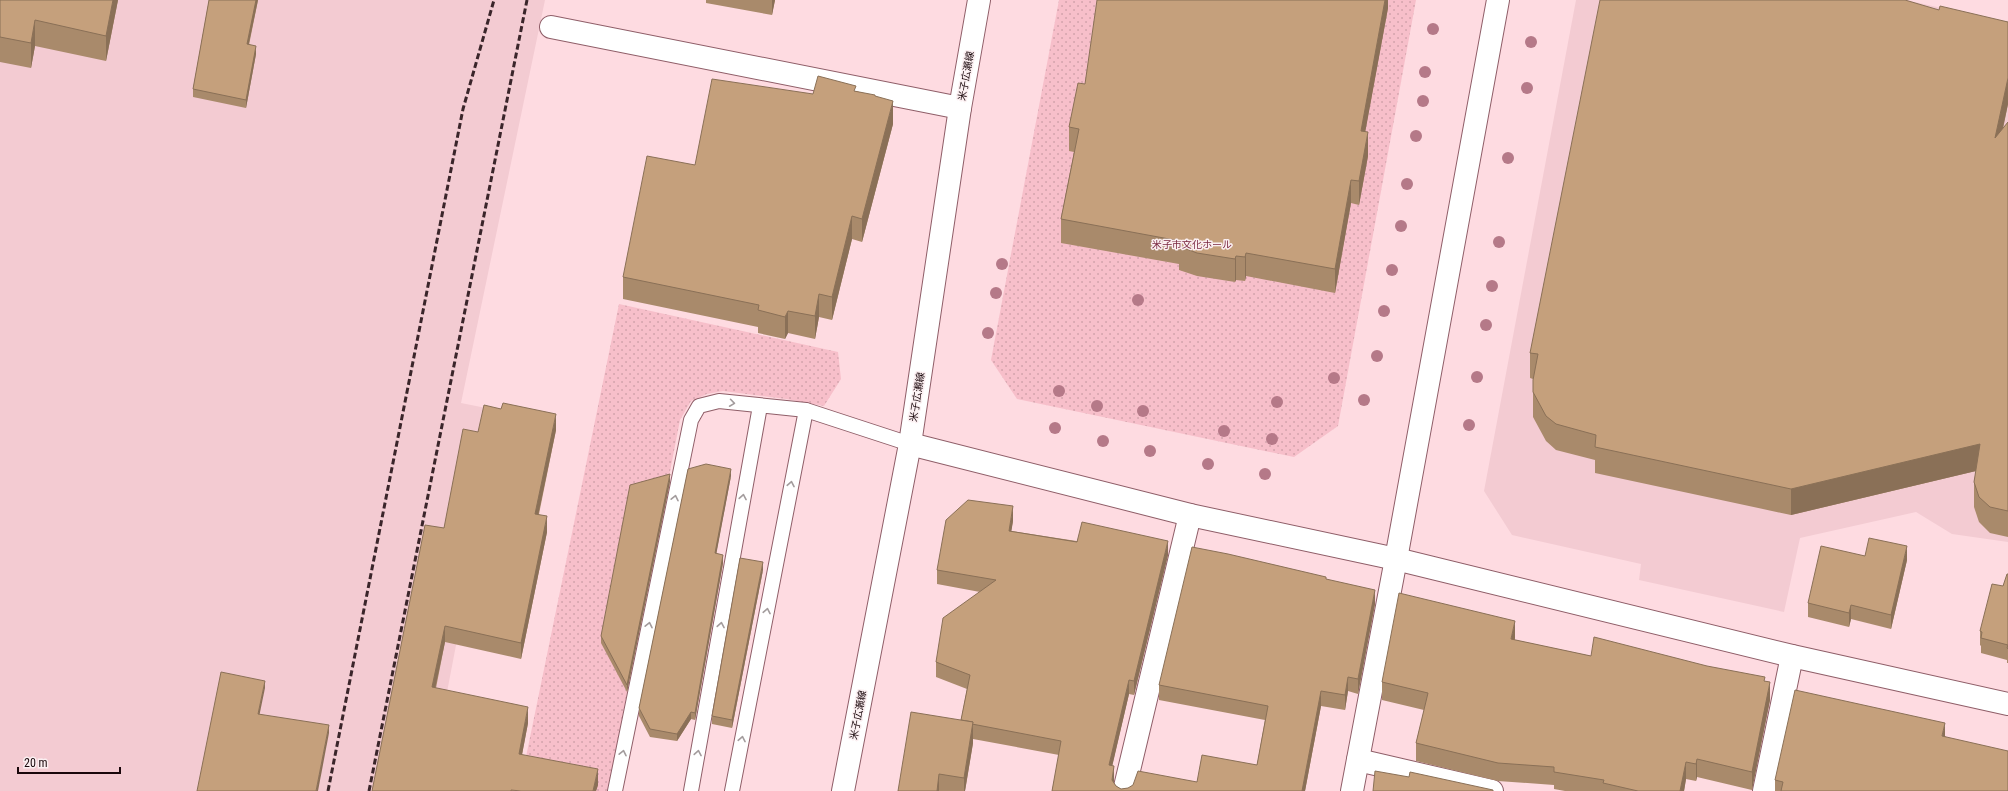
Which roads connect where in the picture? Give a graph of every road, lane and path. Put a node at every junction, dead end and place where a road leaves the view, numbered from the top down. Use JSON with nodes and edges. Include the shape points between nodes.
{"nodes":[{"id":1,"x":979,"y":0,"type":"edge"},
{"id":2,"x":1498,"y":0,"type":"edge"},
{"id":3,"x":551,"y":27,"type":"dead end"},
{"id":4,"x":960,"y":108,"type":"junction"},
{"id":5,"x":760,"y":406,"type":"junction"},
{"id":6,"x":806,"y":410,"type":"junction"},
{"id":7,"x":910,"y":444,"type":"junction"},
{"id":8,"x":1190,"y":515,"type":"junction"},
{"id":9,"x":1396,"y":559,"type":"junction"},
{"id":10,"x":1792,"y":656,"type":"junction"},
{"id":11,"x":2008,"y":704,"type":"edge"},
{"id":12,"x":1358,"y":760,"type":"junction"},
{"id":13,"x":615,"y":791,"type":"edge"},
{"id":14,"x":691,"y":791,"type":"edge"},
{"id":15,"x":732,"y":791,"type":"edge"},
{"id":16,"x":843,"y":791,"type":"edge"},
{"id":17,"x":1124,"y":791,"type":"edge"},
{"id":18,"x":1352,"y":791,"type":"edge"},
{"id":19,"x":1492,"y":791,"type":"edge"},
{"id":20,"x":1764,"y":791,"type":"edge"}],
"edges":[{"from":1,"to":4,"type":"street","name":"米子広瀬線"},
{"from":2,"to":9,"type":"street"},
{"from":3,"to":4,"type":"street"},
{"from":4,"to":7,"type":"street","name":"米子広瀬線"},
{"from":5,"to":6,"type":"lane"},
{"from":13,"to":5,"type":"lane","one_way":true,"via":[[691,420],[699,406],[719,401]]},
{"from":14,"to":5,"type":"lane","one_way":true},
{"from":6,"to":7,"type":"lane"},
{"from":15,"to":6,"type":"lane","one_way":true},
{"from":7,"to":8,"type":"street"},
{"from":7,"to":16,"type":"street","name":"米子広瀬線"},
{"from":8,"to":9,"type":"street"},
{"from":8,"to":17,"type":"street"},
{"from":9,"to":10,"type":"street"},
{"from":9,"to":12,"type":"street"},
{"from":10,"to":11,"type":"street"},
{"from":10,"to":20,"type":"street"},
{"from":12,"to":18,"type":"street"},
{"from":12,"to":19,"type":"street"}]}
